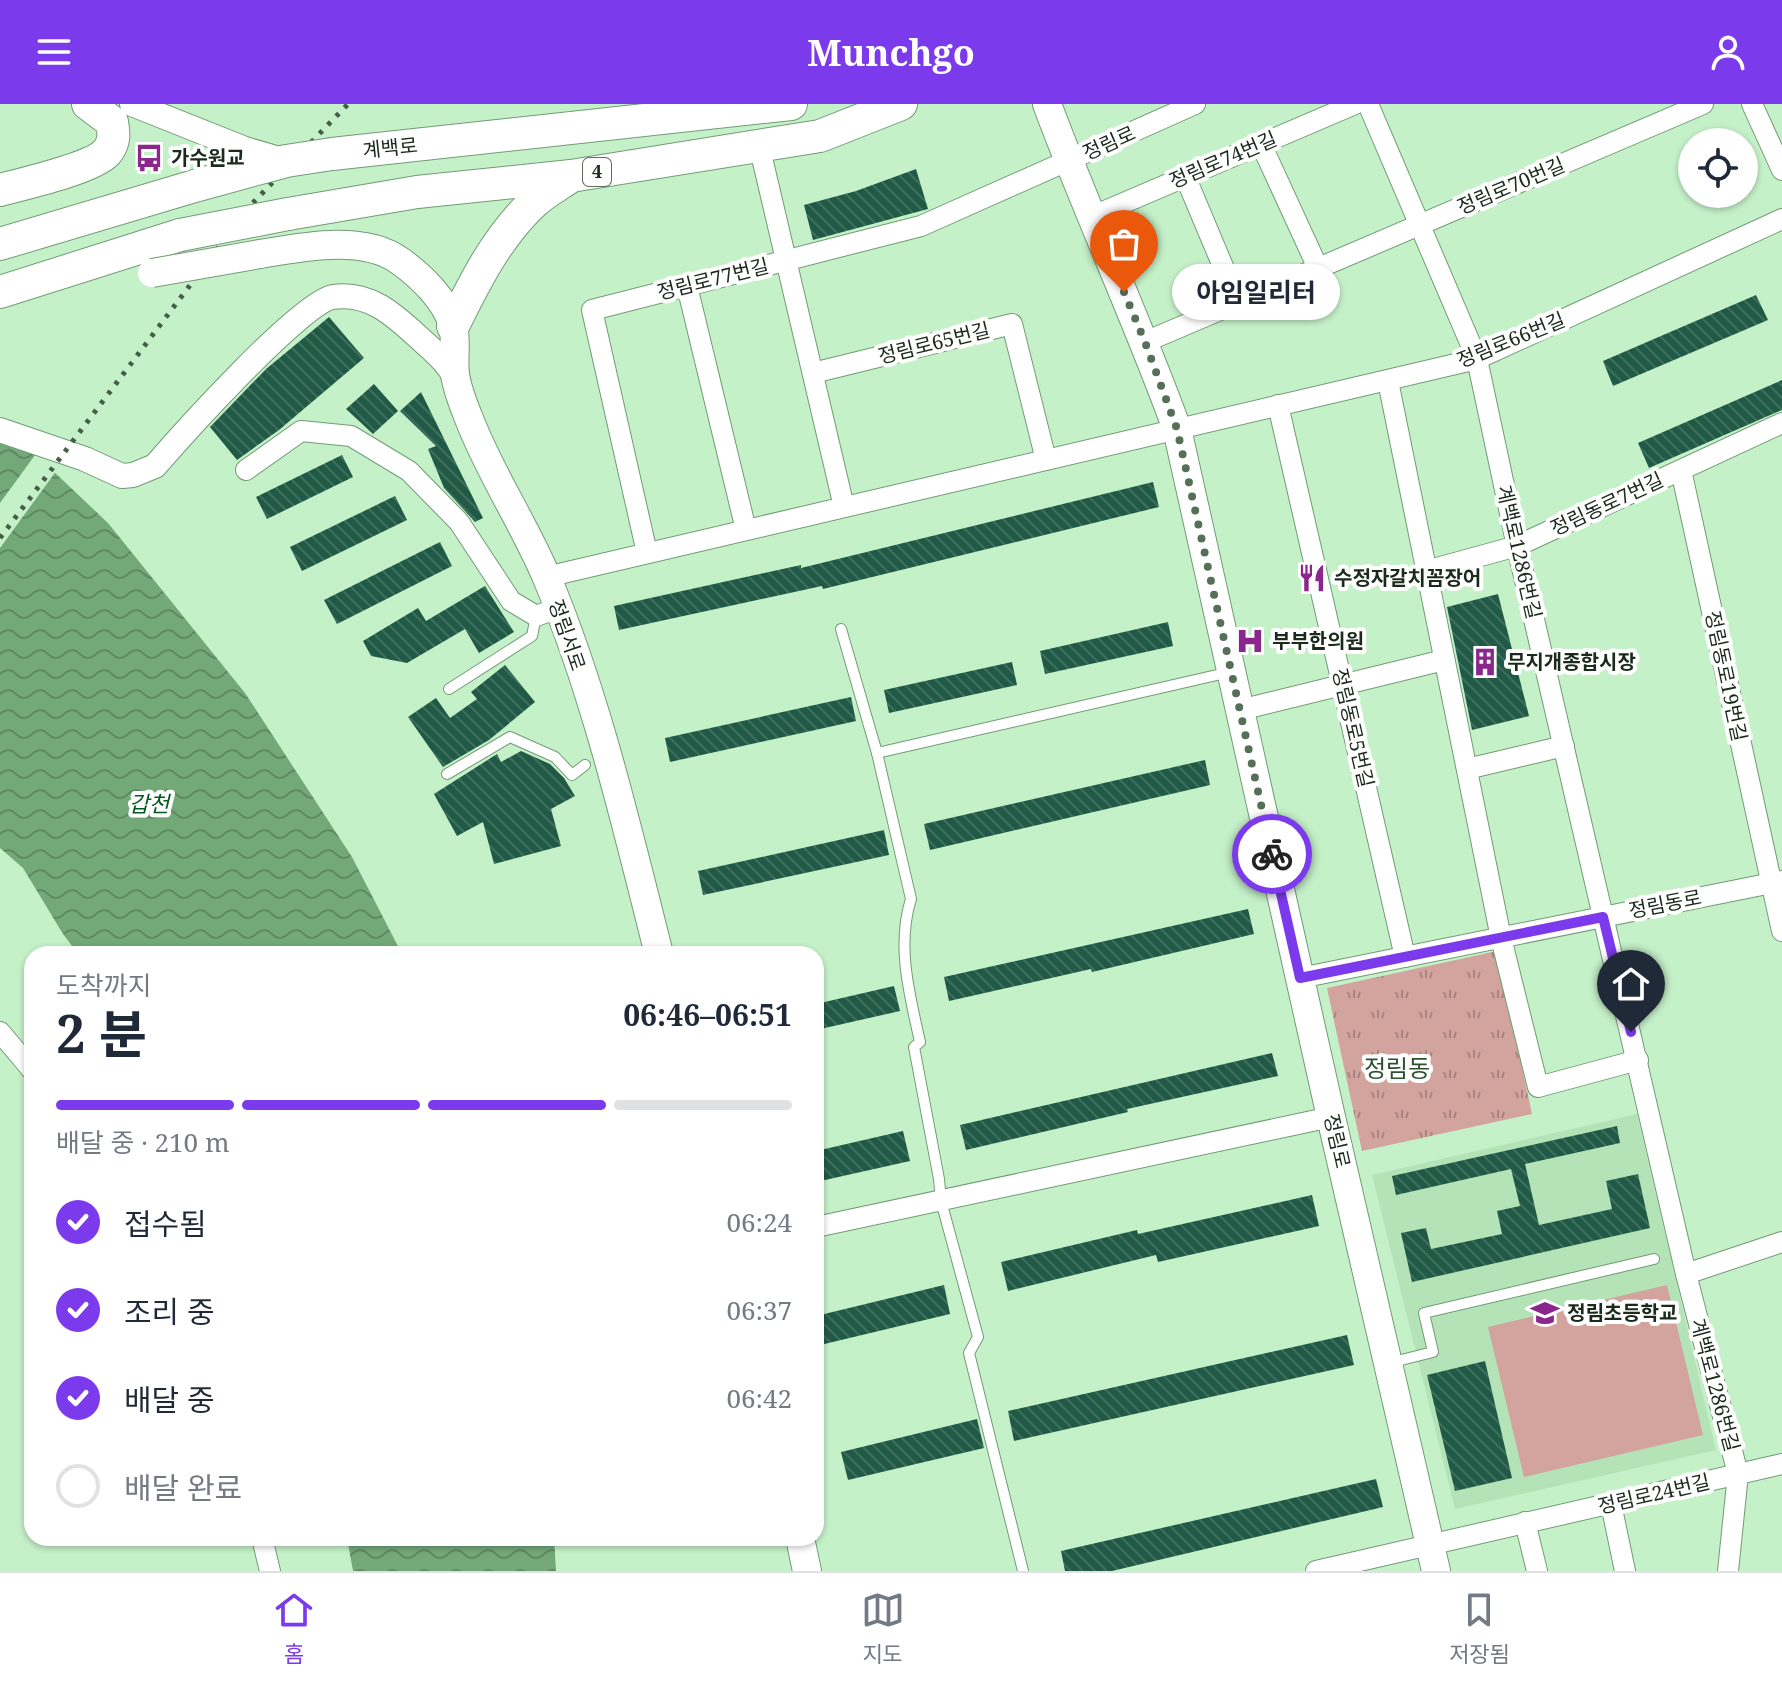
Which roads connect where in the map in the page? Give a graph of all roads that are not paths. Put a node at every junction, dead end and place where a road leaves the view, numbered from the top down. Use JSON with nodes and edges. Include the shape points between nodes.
{"nodes":[{"id":1,"x":88,"y":104,"type":"edge"},
{"id":2,"x":132,"y":104,"type":"edge"},
{"id":3,"x":791,"y":104,"type":"edge"},
{"id":4,"x":901,"y":104,"type":"edge"},
{"id":5,"x":1047,"y":104,"type":"edge"},
{"id":6,"x":1195,"y":104,"type":"edge"},
{"id":7,"x":1355,"y":104,"type":"edge"},
{"id":8,"x":1368,"y":104,"type":"edge"},
{"id":9,"x":1703,"y":104,"type":"edge"},
{"id":10,"x":1752,"y":104,"type":"edge"},
{"id":11,"x":1261,"y":144,"type":"junction"},
{"id":12,"x":759,"y":145,"type":"junction"},
{"id":13,"x":286,"y":161,"type":"junction"},
{"id":14,"x":1068,"y":161,"type":"junction"},
{"id":15,"x":1782,"y":170,"type":"edge"},
{"id":16,"x":571,"y":176,"type":"junction"},
{"id":17,"x":1185,"y":176,"type":"junction"},
{"id":18,"x":0,"y":190,"type":"edge"},
{"id":19,"x":1091,"y":217,"type":"junction"},
{"id":20,"x":1782,"y":219,"type":"edge"},
{"id":21,"x":1419,"y":225,"type":"junction"},
{"id":22,"x":0,"y":244,"type":"edge"},
{"id":23,"x":107,"y":257,"type":"junction"},
{"id":24,"x":786,"y":260,"type":"junction"},
{"id":25,"x":1318,"y":268,"type":"junction"},
{"id":26,"x":687,"y":286,"type":"junction"},
{"id":27,"x":0,"y":292,"type":"edge"},
{"id":28,"x":1238,"y":302,"type":"junction"},
{"id":29,"x":453,"y":326,"type":"junction"},
{"id":30,"x":1145,"y":342,"type":"junction"},
{"id":31,"x":1477,"y":359,"type":"junction"},
{"id":32,"x":813,"y":373,"type":"junction"},
{"id":33,"x":455,"y":377,"type":"junction"},
{"id":34,"x":1388,"y":381,"type":"junction"},
{"id":35,"x":1278,"y":405,"type":"junction"},
{"id":36,"x":1782,"y":423,"type":"edge"},
{"id":37,"x":1177,"y":429,"type":"junction"},
{"id":38,"x":0,"y":430,"type":"edge"},
{"id":39,"x":1046,"y":460,"type":"junction"},
{"id":40,"x":246,"y":470,"type":"dead end"},
{"id":41,"x":1681,"y":470,"type":"junction"},
{"id":42,"x":844,"y":507,"type":"junction"},
{"id":43,"x":746,"y":530,"type":"junction"},
{"id":44,"x":1517,"y":546,"type":"junction"},
{"id":45,"x":647,"y":553,"type":"junction"},
{"id":46,"x":1426,"y":571,"type":"junction"},
{"id":47,"x":546,"y":577,"type":"junction"},
{"id":48,"x":547,"y":612,"type":"junction"},
{"id":49,"x":841,"y":629,"type":"dead end"},
{"id":50,"x":1444,"y":660,"type":"junction"},
{"id":51,"x":1232,"y":671,"type":"junction"},
{"id":52,"x":1343,"y":685,"type":"junction"},
{"id":53,"x":449,"y":689,"type":"dead end"},
{"id":54,"x":1240,"y":710,"type":"junction"},
{"id":55,"x":1564,"y":746,"type":"junction"},
{"id":56,"x":877,"y":753,"type":"junction"},
{"id":57,"x":585,"y":765,"type":"dead end"},
{"id":58,"x":1467,"y":769,"type":"junction"},
{"id":59,"x":447,"y":774,"type":"dead end"},
{"id":60,"x":1777,"y":882,"type":"edge"},
{"id":61,"x":1603,"y":917,"type":"junction"},
{"id":62,"x":1782,"y":931,"type":"edge"},
{"id":63,"x":1501,"y":938,"type":"junction"},
{"id":64,"x":657,"y":946,"type":"edge"},
{"id":65,"x":1405,"y":957,"type":"junction"},
{"id":66,"x":1300,"y":978,"type":"junction"},
{"id":67,"x":0,"y":1032,"type":"edge"},
{"id":68,"x":24,"y":1060,"type":"edge"},
{"id":69,"x":1638,"y":1060,"type":"junction"},
{"id":70,"x":1331,"y":1117,"type":"junction"},
{"id":71,"x":941,"y":1201,"type":"junction"},
{"id":72,"x":824,"y":1225,"type":"edge"},
{"id":73,"x":1782,"y":1242,"type":"edge"},
{"id":74,"x":1654,"y":1259,"type":"dead end"},
{"id":75,"x":1686,"y":1274,"type":"junction"},
{"id":76,"x":1387,"y":1363,"type":"junction"},
{"id":77,"x":1782,"y":1464,"type":"edge"},
{"id":78,"x":1738,"y":1474,"type":"junction"},
{"id":79,"x":1611,"y":1504,"type":"junction"},
{"id":80,"x":1525,"y":1522,"type":"junction"},
{"id":81,"x":264,"y":1546,"type":"edge"},
{"id":82,"x":802,"y":1546,"type":"edge"},
{"id":83,"x":1433,"y":1558,"type":"edge"},
{"id":84,"x":270,"y":1571,"type":"edge"},
{"id":85,"x":807,"y":1571,"type":"edge"},
{"id":86,"x":1023,"y":1571,"type":"edge"},
{"id":87,"x":1318,"y":1571,"type":"edge"},
{"id":88,"x":1537,"y":1571,"type":"edge"},
{"id":89,"x":1625,"y":1571,"type":"edge"},
{"id":90,"x":1728,"y":1571,"type":"edge"}],
"edges":[{"from":1,"to":18,"type":"main road","via":[[112,122],[114,138],[106,154]]},
{"from":2,"to":13,"type":"street","bridge":true},
{"from":3,"to":13,"type":"main road","name":"계백로","bridge":true},
{"from":4,"to":12,"type":"main road","number":"4","via":[[820,136]]},
{"from":5,"to":14,"type":"main road","name":"정림로"},
{"from":6,"to":14,"type":"street","name":"정림로"},
{"from":7,"to":11,"type":"street","name":"정림로74번길"},
{"from":8,"to":21,"type":"street","name":"계백로1286번길"},
{"from":9,"to":21,"type":"street","name":"정림로70번길"},
{"from":10,"to":15,"type":"street"},
{"from":11,"to":17,"type":"street","name":"정림로74번길"},
{"from":11,"to":25,"type":"street"},
{"from":12,"to":16,"type":"main road","number":"4"},
{"from":12,"to":24,"type":"street"},
{"from":13,"to":22,"type":"main road","name":"계백로","bridge":true},
{"from":14,"to":19,"type":"main road","name":"정림로"},
{"from":14,"to":24,"type":"street","name":"정림로77번길","via":[[921,226]]},
{"from":16,"to":23,"type":"main road","number":"4","bridge":true,"via":[[417,192],[288,214],[180,235]]},
{"from":16,"to":29,"type":"main road","via":[[532,203],[498,243]]},
{"from":17,"to":19,"type":"street","name":"정림로74번길"},
{"from":17,"to":28,"type":"street"},
{"from":19,"to":30,"type":"main road","name":"정림로"},
{"from":20,"to":31,"type":"street","name":"정림로66번길"},
{"from":21,"to":25,"type":"street","name":"정림로70번길"},
{"from":21,"to":31,"type":"street","name":"계백로1286번길"},
{"from":23,"to":27,"type":"main road","number":"4"},
{"from":23,"to":29,"type":"main road","bridge":true,"via":[[152,273],[314,245],[375,248],[429,286]]},
{"from":24,"to":26,"type":"street","name":"정림로77번길"},
{"from":24,"to":32,"type":"street"},
{"from":25,"to":28,"type":"street","name":"정림로70번길"},
{"from":26,"to":43,"type":"street"},
{"from":26,"to":45,"type":"street","name":"정림로77번길","via":[[592,310]]},
{"from":28,"to":30,"type":"street","name":"정림로70번길"},
{"from":29,"to":33,"type":"main road","name":"정림서로"},
{"from":30,"to":37,"type":"main road","name":"정림로"},
{"from":31,"to":34,"type":"street","name":"정림로66번길"},
{"from":31,"to":44,"type":"street","name":"계백로1286번길"},
{"from":32,"to":39,"type":"street","name":"정림로65번길","via":[[1012,324]]},
{"from":32,"to":42,"type":"street"},
{"from":33,"to":38,"type":"street","via":[[445,359],[386,309],[369,301],[330,297],[274,342],[155,466],[141,473],[122,476]]},
{"from":33,"to":47,"type":"main road","name":"정림서로","via":[[472,427]]},
{"from":34,"to":35,"type":"street","name":"정림로66번길"},
{"from":34,"to":46,"type":"street"},
{"from":35,"to":37,"type":"street","name":"정림로66번길"},
{"from":35,"to":52,"type":"street","name":"정림동로5번길"},
{"from":36,"to":41,"type":"street","name":"정림동로7번길"},
{"from":37,"to":39,"type":"street"},
{"from":37,"to":51,"type":"main road","name":"정림로"},
{"from":39,"to":42,"type":"street"},
{"from":40,"to":48,"type":"street","via":[[301,431],[351,436],[409,471],[459,522],[511,601]]},
{"from":41,"to":44,"type":"street","name":"정림동로7번길"},
{"from":41,"to":60,"type":"street","name":"정림동로19번길"},
{"from":42,"to":43,"type":"street"},
{"from":43,"to":45,"type":"street"},
{"from":44,"to":46,"type":"street","name":"정림동로7번길"},
{"from":44,"to":55,"type":"street","name":"계백로1286번길"},
{"from":45,"to":47,"type":"street"},
{"from":46,"to":50,"type":"street"},
{"from":47,"to":48,"type":"main road","name":"정림서로"},
{"from":48,"to":53,"type":"lane","via":[[532,636]]},
{"from":48,"to":64,"type":"main road","name":"정림서로","via":[[610,764]]},
{"from":49,"to":56,"type":"lane"},
{"from":50,"to":52,"type":"street"},
{"from":50,"to":58,"type":"street"},
{"from":51,"to":54,"type":"main road","name":"정림로"},
{"from":51,"to":56,"type":"lane"},
{"from":52,"to":54,"type":"street"},
{"from":52,"to":65,"type":"street","name":"정림동로5번길"},
{"from":54,"to":66,"type":"main road","name":"정림로"},
{"from":55,"to":58,"type":"street"},
{"from":55,"to":61,"type":"street","name":"계백로1286번길"},
{"from":56,"to":71,"type":"lane","via":[[911,899],[904,922],[908,989]]},
{"from":57,"to":59,"type":"lane","via":[[572,775],[555,757],[510,737]]},
{"from":58,"to":63,"type":"street"},
{"from":60,"to":61,"type":"street","name":"정림동로"},
{"from":60,"to":62,"type":"street","name":"정림동로19번길"},
{"from":61,"to":63,"type":"street","name":"정림동로"},
{"from":61,"to":69,"type":"street","name":"계백로1286번길"},
{"from":63,"to":65,"type":"street","name":"정림동로"},
{"from":63,"to":69,"type":"street","via":[[1538,1087]]},
{"from":65,"to":66,"type":"street","name":"정림동로"},
{"from":66,"to":70,"type":"main road","name":"정림로"},
{"from":67,"to":68,"type":"street"},
{"from":69,"to":75,"type":"street","name":"계백로1286번길"},
{"from":70,"to":71,"type":"street"},
{"from":70,"to":76,"type":"main road","name":"정림로"},
{"from":71,"to":72,"type":"street"},
{"from":71,"to":86,"type":"lane","via":[[978,1337],[969,1353]]},
{"from":73,"to":75,"type":"street"},
{"from":74,"to":76,"type":"lane","via":[[1424,1313],[1433,1352]]},
{"from":75,"to":78,"type":"street","name":"계백로1286번길"},
{"from":76,"to":83,"type":"main road","name":"정림로"},
{"from":77,"to":78,"type":"street","name":"정림로24번길"},
{"from":78,"to":79,"type":"street","name":"정림로24번길"},
{"from":78,"to":90,"type":"street","name":"계백로1286번길"},
{"from":79,"to":80,"type":"street","name":"정림로24번길"},
{"from":79,"to":89,"type":"street"},
{"from":80,"to":83,"type":"street","name":"정림로24번길"},
{"from":80,"to":88,"type":"street"},
{"from":81,"to":84,"type":"street"},
{"from":82,"to":85,"type":"main road"},
{"from":83,"to":87,"type":"street"}]}
